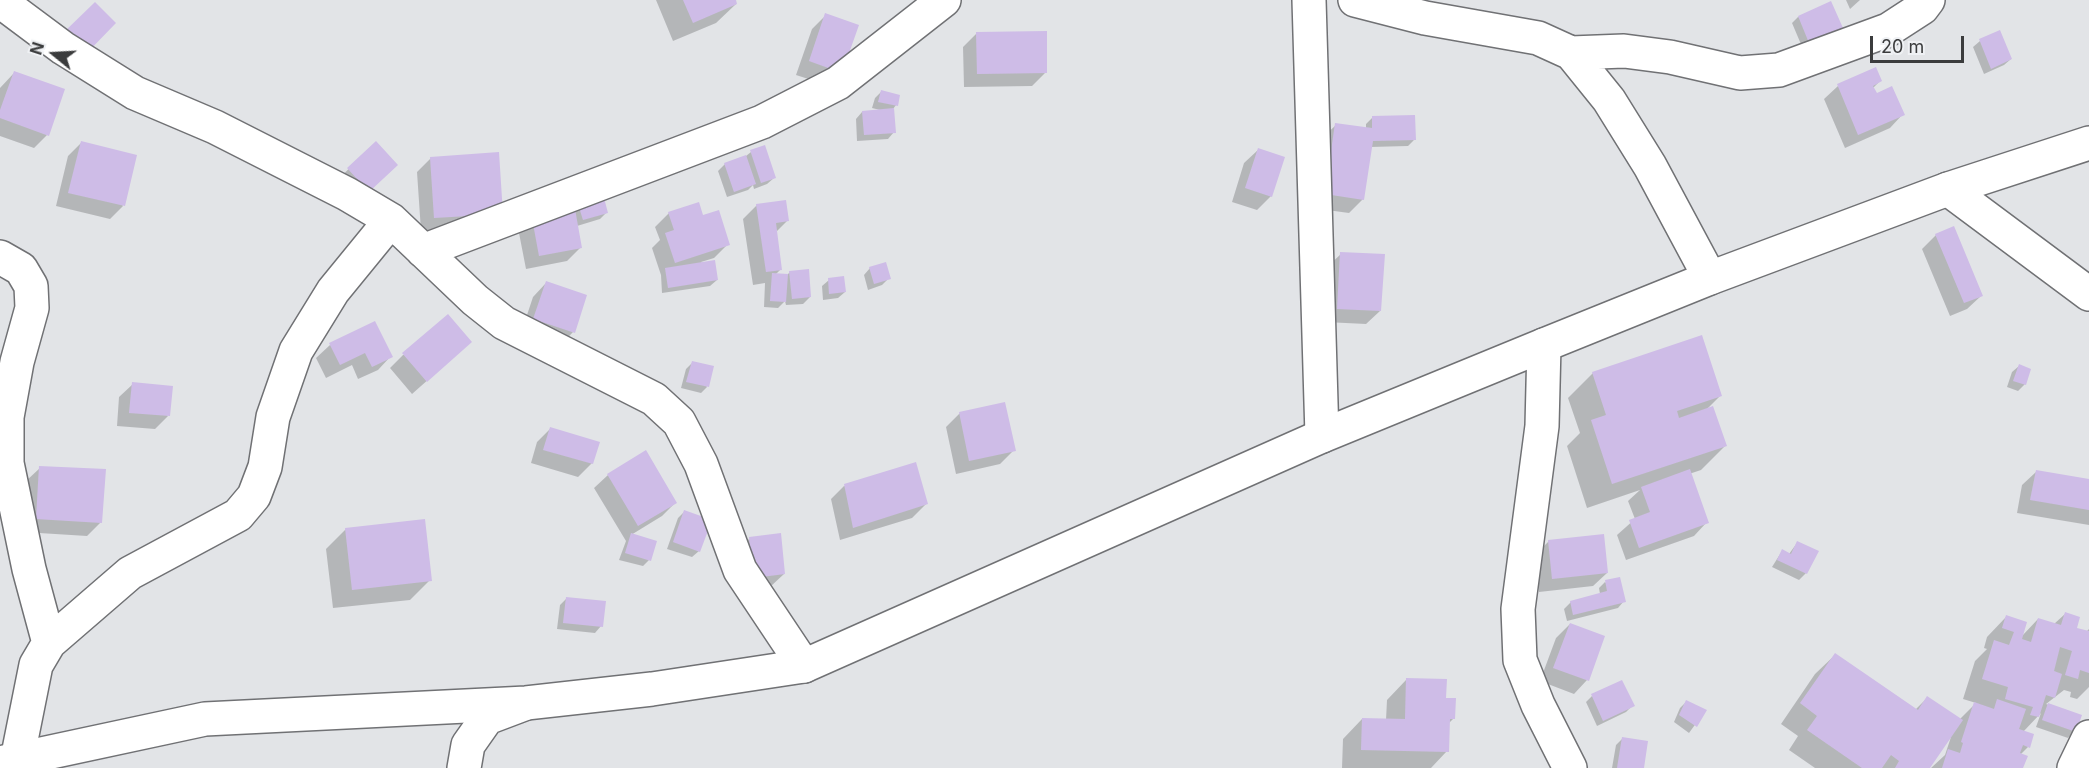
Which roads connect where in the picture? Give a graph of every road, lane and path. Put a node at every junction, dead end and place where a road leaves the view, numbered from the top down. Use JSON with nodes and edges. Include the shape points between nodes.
{"nodes":[{"id":1,"x":944,"y":0,"type":"edge"},
{"id":2,"x":1309,"y":0,"type":"edge"},
{"id":3,"x":1355,"y":0,"type":"edge"},
{"id":4,"x":1928,"y":0,"type":"edge"},
{"id":5,"x":0,"y":1,"type":"edge"},
{"id":6,"x":1571,"y":53,"type":"junction"},
{"id":7,"x":2089,"y":143,"type":"edge"},
{"id":8,"x":1948,"y":189,"type":"junction"},
{"id":9,"x":391,"y":220,"type":"junction"},
{"id":10,"x":423,"y":251,"type":"junction"},
{"id":11,"x":0,"y":257,"type":"edge"},
{"id":12,"x":1710,"y":278,"type":"junction"},
{"id":13,"x":2089,"y":294,"type":"edge"},
{"id":14,"x":1544,"y":345,"type":"junction"},
{"id":15,"x":1322,"y":436,"type":"junction"},
{"id":16,"x":49,"y":643,"type":"junction"},
{"id":17,"x":804,"y":666,"type":"junction"},
{"id":18,"x":526,"y":703,"type":"junction"},
{"id":19,"x":2089,"y":737,"type":"edge"},
{"id":20,"x":9,"y":761,"type":"edge"},
{"id":21,"x":464,"y":768,"type":"edge"},
{"id":22,"x":1570,"y":768,"type":"edge"},
{"id":23,"x":2074,"y":768,"type":"edge"}],
"edges":[{"from":1,"to":10,"type":"street","via":[[838,83],[762,122]]},
{"from":2,"to":15,"type":"street"},
{"from":3,"to":6,"type":"street","via":[[1425,18],[1538,38]]},
{"from":4,"to":6,"type":"street","via":[[1888,30],[1779,70],[1740,72],[1624,51]]},
{"from":5,"to":9,"type":"street","via":[[63,48],[135,93],[280,158]]},
{"from":6,"to":12,"type":"street","via":[[1627,128]]},
{"from":7,"to":8,"type":"street"},
{"from":8,"to":12,"type":"street"},
{"from":8,"to":13,"type":"street"},
{"from":9,"to":10,"type":"street"},
{"from":9,"to":16,"type":"street","via":[[333,291],[296,351],[273,417],[265,467],[249,502],[238,515],[130,573]]},
{"from":10,"to":17,"type":"street","via":[[504,323],[654,399],[679,422],[701,464],[740,570]]},
{"from":11,"to":16,"type":"street","via":[[21,269],[31,286],[32,308],[7,417],[7,463]]},
{"from":12,"to":14,"type":"street"},
{"from":14,"to":15,"type":"street"},
{"from":14,"to":22,"type":"street","via":[[1542,426],[1518,609],[1520,660]]},
{"from":15,"to":17,"type":"street"},
{"from":16,"to":20,"type":"street","via":[[36,665]]},
{"from":17,"to":18,"type":"street"},
{"from":18,"to":20,"type":"street","via":[[205,719]]},
{"from":18,"to":21,"type":"street","via":[[487,718],[468,746]]},
{"from":19,"to":23,"type":"street"}]}
